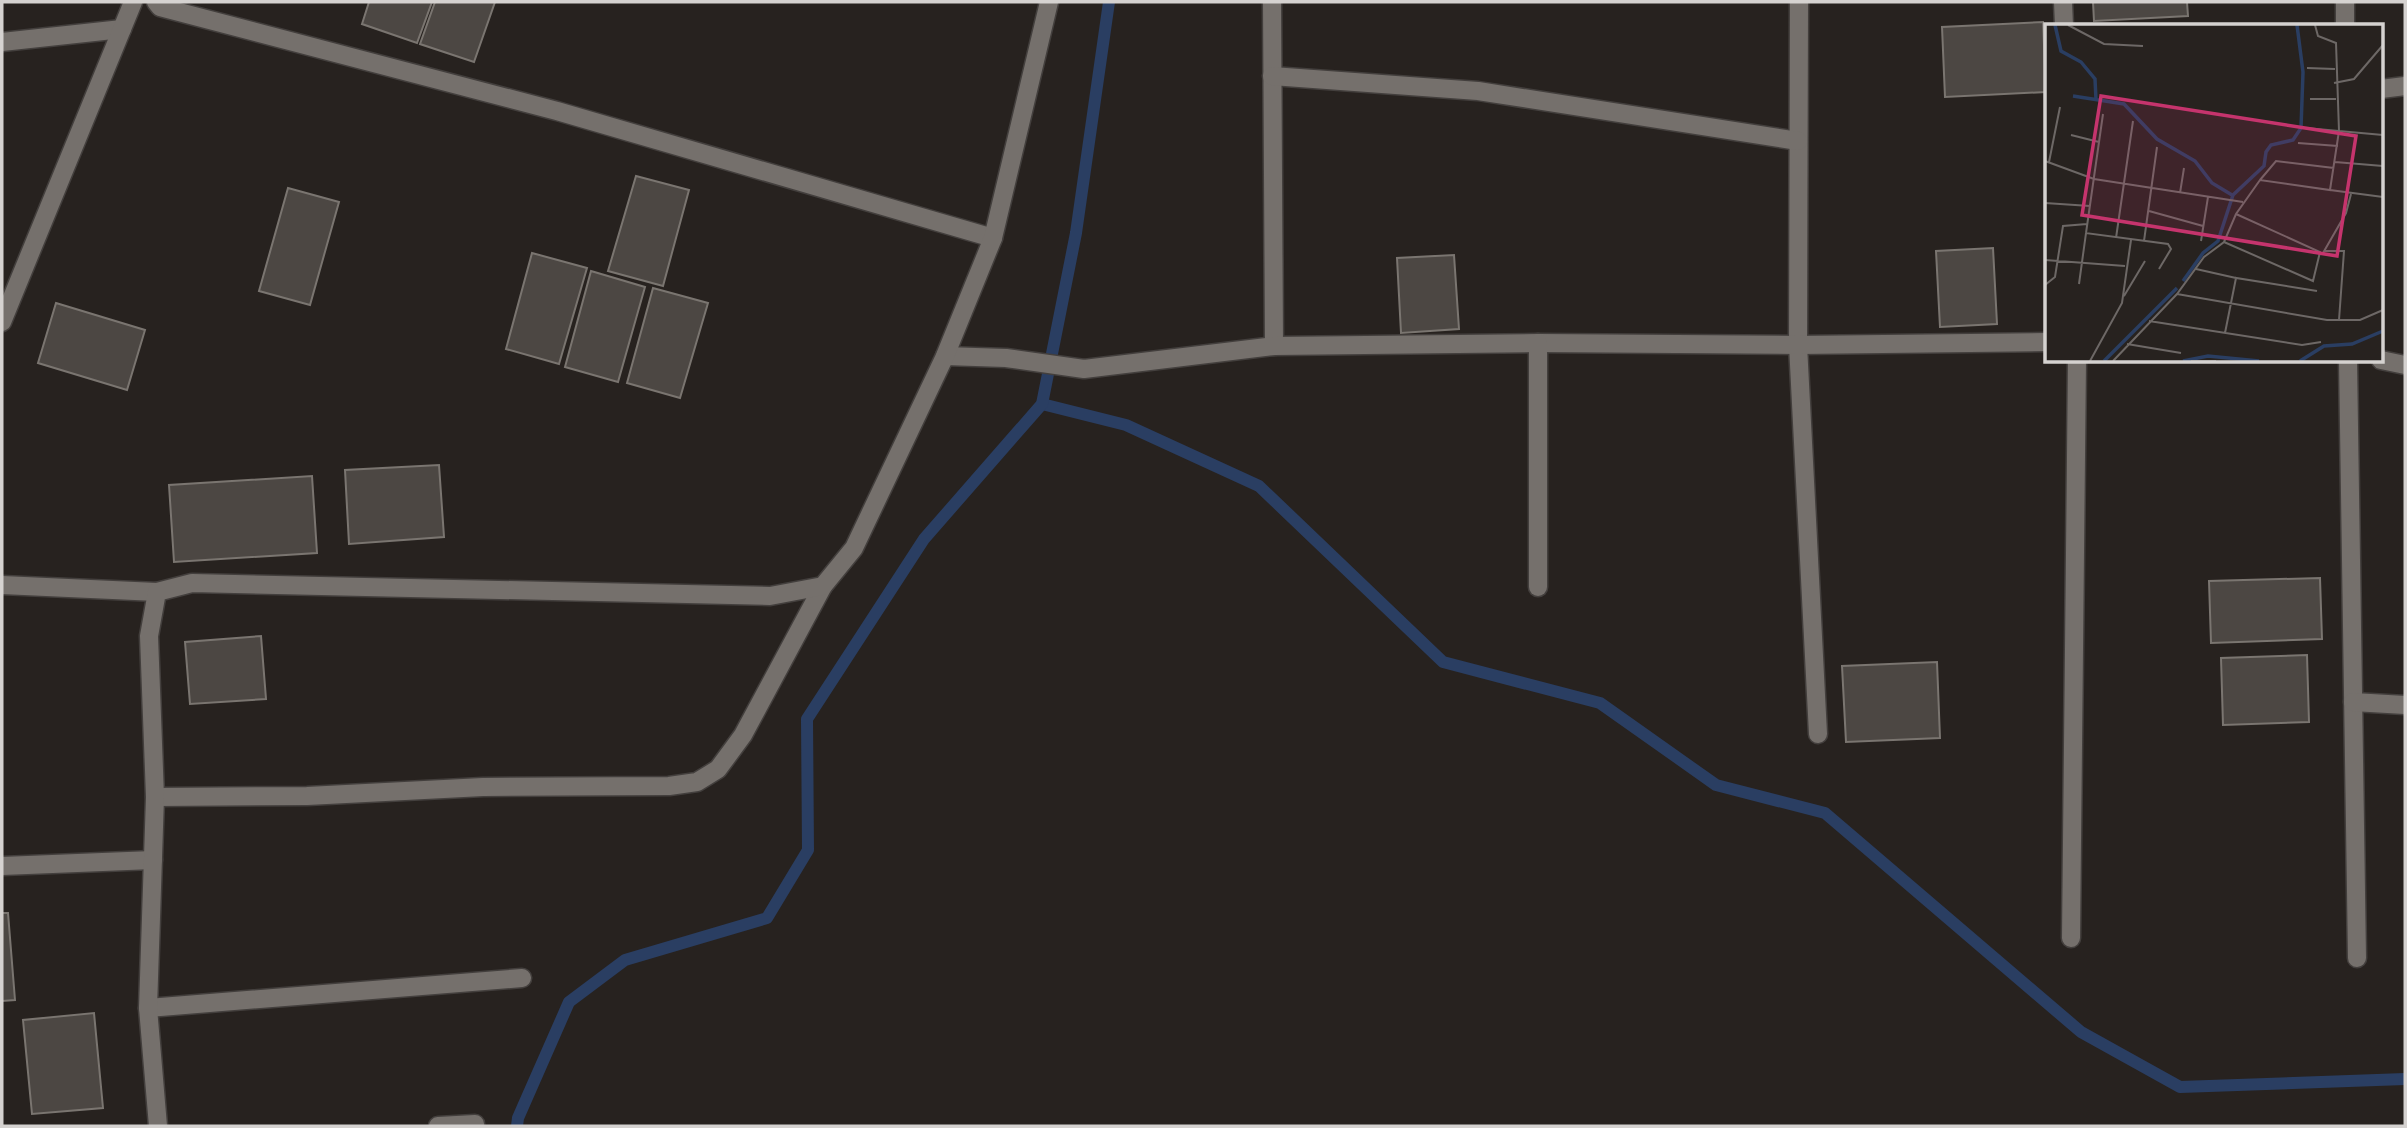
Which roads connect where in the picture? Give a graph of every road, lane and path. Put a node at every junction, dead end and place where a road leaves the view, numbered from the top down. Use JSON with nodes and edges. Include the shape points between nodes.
{"nodes":[{"id":1,"x":133,"y":2,"type":"edge"},
{"id":2,"x":156,"y":2,"type":"edge"},
{"id":3,"x":1049,"y":2,"type":"edge"},
{"id":4,"x":1272,"y":2,"type":"edge"},
{"id":5,"x":1799,"y":2,"type":"edge"},
{"id":6,"x":2063,"y":2,"type":"edge"},
{"id":7,"x":2345,"y":2,"type":"edge"},
{"id":8,"x":2064,"y":24,"type":"edge"},
{"id":9,"x":2345,"y":24,"type":"edge"},
{"id":10,"x":122,"y":29,"type":"junction"},
{"id":11,"x":2,"y":42,"type":"edge"},
{"id":12,"x":1272,"y":76,"type":"junction"},
{"id":13,"x":2405,"y":86,"type":"edge"},
{"id":14,"x":2382,"y":89,"type":"edge"},
{"id":15,"x":1798,"y":141,"type":"junction"},
{"id":16,"x":993,"y":238,"type":"junction"},
{"id":17,"x":2,"y":322,"type":"edge"},
{"id":18,"x":2045,"y":342,"type":"edge"},
{"id":19,"x":1538,"y":343,"type":"junction"},
{"id":20,"x":1798,"y":345,"type":"junction"},
{"id":21,"x":1275,"y":346,"type":"junction"},
{"id":22,"x":945,"y":356,"type":"junction"},
{"id":23,"x":2382,"y":360,"type":"edge"},
{"id":24,"x":2077,"y":362,"type":"edge"},
{"id":25,"x":2348,"y":362,"type":"edge"},
{"id":26,"x":2405,"y":365,"type":"edge"},
{"id":27,"x":2,"y":585,"type":"edge"},
{"id":28,"x":823,"y":586,"type":"junction"},
{"id":29,"x":1538,"y":587,"type":"dead end"},
{"id":30,"x":157,"y":592,"type":"junction"},
{"id":31,"x":2353,"y":702,"type":"junction"},
{"id":32,"x":2405,"y":705,"type":"edge"},
{"id":33,"x":1818,"y":734,"type":"dead end"},
{"id":34,"x":155,"y":797,"type":"junction"},
{"id":35,"x":153,"y":860,"type":"junction"},
{"id":36,"x":2,"y":866,"type":"edge"},
{"id":37,"x":2071,"y":939,"type":"dead end"},
{"id":38,"x":2357,"y":958,"type":"dead end"},
{"id":39,"x":522,"y":978,"type":"dead end"},
{"id":40,"x":148,"y":1008,"type":"junction"},
{"id":41,"x":475,"y":1124,"type":"dead end"},
{"id":42,"x":158,"y":1126,"type":"edge"},
{"id":43,"x":438,"y":1126,"type":"edge"}],
"edges":[{"from":1,"to":10,"type":"street"},
{"from":2,"to":16,"type":"street","via":[[160,7],[556,111]]},
{"from":3,"to":16,"type":"street"},
{"from":4,"to":12,"type":"street"},
{"from":5,"to":15,"type":"street"},
{"from":6,"to":8,"type":"street"},
{"from":7,"to":9,"type":"street"},
{"from":10,"to":11,"type":"street"},
{"from":10,"to":17,"type":"street"},
{"from":12,"to":15,"type":"street","via":[[1478,91]]},
{"from":12,"to":21,"type":"street"},
{"from":13,"to":14,"type":"street"},
{"from":15,"to":20,"type":"street"},
{"from":16,"to":22,"type":"street"},
{"from":18,"to":20,"type":"street"},
{"from":19,"to":20,"type":"street"},
{"from":19,"to":21,"type":"street"},
{"from":19,"to":29,"type":"street"},
{"from":20,"to":33,"type":"street"},
{"from":21,"to":22,"type":"street","via":[[1084,369],[1006,358]]},
{"from":22,"to":28,"type":"street","via":[[854,548]]},
{"from":23,"to":26,"type":"street"},
{"from":24,"to":37,"type":"street"},
{"from":25,"to":31,"type":"street"},
{"from":27,"to":30,"type":"street"},
{"from":28,"to":30,"type":"street","via":[[770,596],[192,583]]},
{"from":28,"to":34,"type":"street","via":[[743,735],[718,769],[697,782]]},
{"from":30,"to":34,"type":"street","via":[[149,636]]},
{"from":31,"to":32,"type":"street"},
{"from":31,"to":38,"type":"street"},
{"from":34,"to":35,"type":"street"},
{"from":35,"to":36,"type":"street"},
{"from":35,"to":40,"type":"street"},
{"from":39,"to":40,"type":"street"},
{"from":40,"to":42,"type":"street"},
{"from":41,"to":43,"type":"street"}]}
